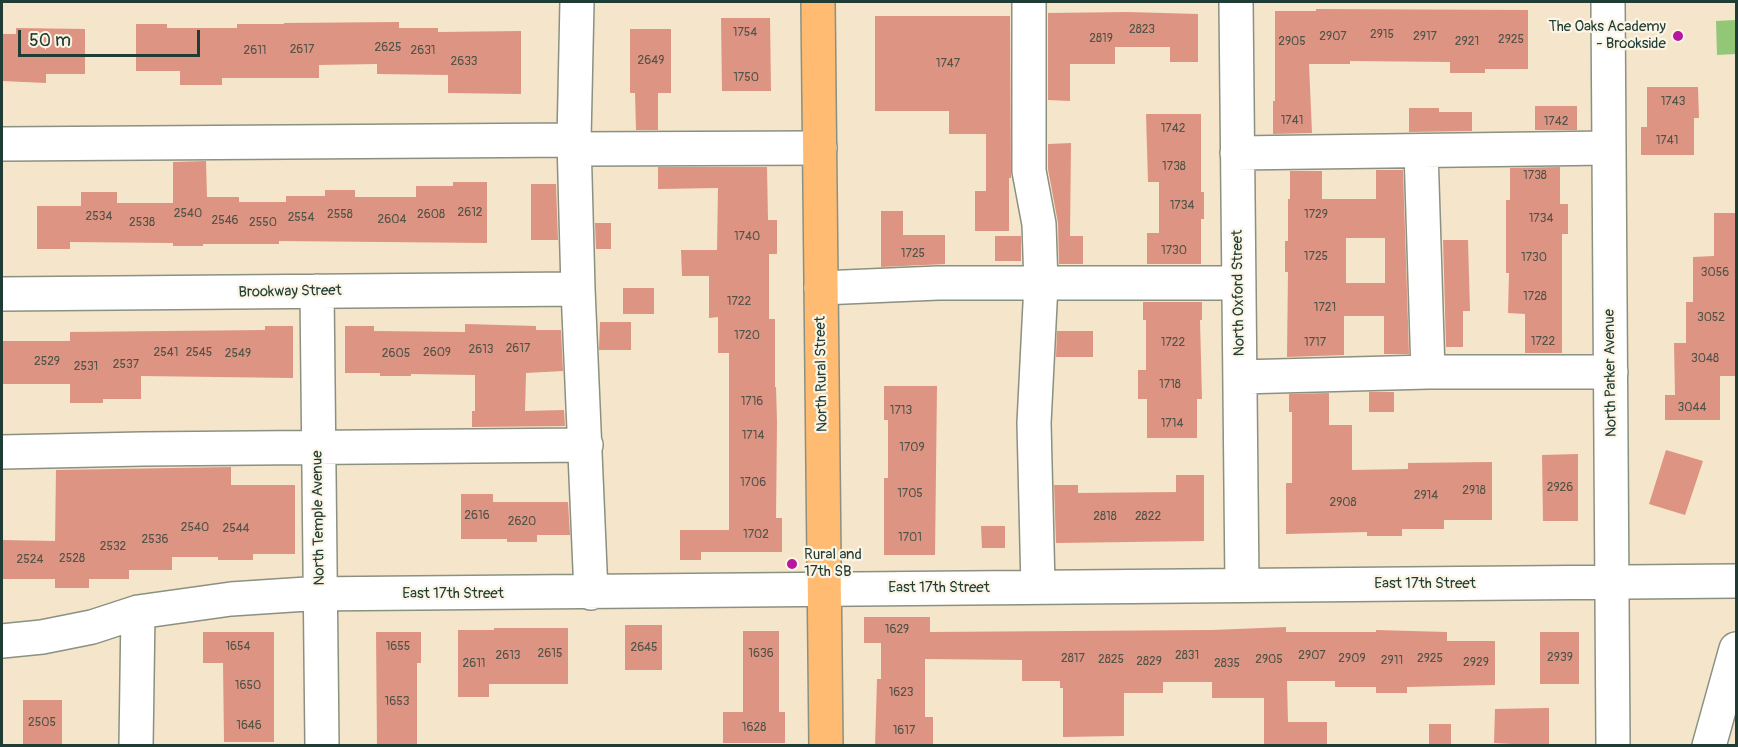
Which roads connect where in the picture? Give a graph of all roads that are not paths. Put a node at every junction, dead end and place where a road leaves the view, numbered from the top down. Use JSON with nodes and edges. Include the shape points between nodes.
{"nodes":[{"id":1,"x":577,"y":2,"type":"edge"},
{"id":2,"x":818,"y":2,"type":"edge"},
{"id":3,"x":1029,"y":2,"type":"edge"},
{"id":4,"x":1236,"y":2,"type":"edge"},
{"id":5,"x":1608,"y":2,"type":"edge"},
{"id":6,"x":2,"y":144,"type":"edge"},
{"id":7,"x":575,"y":144,"type":"junction"},
{"id":8,"x":820,"y":148,"type":"junction"},
{"id":9,"x":1609,"y":148,"type":"junction"},
{"id":10,"x":1421,"y":151,"type":"junction"},
{"id":11,"x":1237,"y":153,"type":"junction"},
{"id":12,"x":1239,"y":283,"type":"junction"},
{"id":13,"x":1041,"y":284,"type":"junction"},
{"id":14,"x":821,"y":288,"type":"junction"},
{"id":15,"x":578,"y":289,"type":"junction"},
{"id":16,"x":317,"y":291,"type":"junction"},
{"id":17,"x":2,"y":294,"type":"edge"},
{"id":18,"x":1428,"y":372,"type":"junction"},
{"id":19,"x":1611,"y":372,"type":"junction"},
{"id":20,"x":1240,"y":377,"type":"junction"},
{"id":21,"x":586,"y":446,"type":"junction"},
{"id":22,"x":318,"y":447,"type":"junction"},
{"id":23,"x":2,"y":452,"type":"edge"},
{"id":24,"x":1737,"y":580,"type":"edge"},
{"id":25,"x":1613,"y":582,"type":"junction"},
{"id":26,"x":1242,"y":585,"type":"junction"},
{"id":27,"x":1038,"y":587,"type":"junction"},
{"id":28,"x":824,"y":589,"type":"junction"},
{"id":29,"x":591,"y":593,"type":"junction"},
{"id":30,"x":319,"y":594,"type":"junction"},
{"id":31,"x":138,"y":612,"type":"junction"},
{"id":32,"x":2,"y":641,"type":"edge"},
{"id":33,"x":1737,"y":649,"type":"edge"},
{"id":34,"x":136,"y":746,"type":"edge"},
{"id":35,"x":322,"y":746,"type":"edge"},
{"id":36,"x":826,"y":746,"type":"edge"},
{"id":37,"x":1612,"y":746,"type":"edge"},
{"id":38,"x":1709,"y":746,"type":"edge"}],
"edges":[{"from":1,"to":7,"type":"street"},
{"from":2,"to":8,"type":"main road","name":"North Rural Street"},
{"from":3,"to":13,"type":"street","via":[[1029,171],[1039,224]]},
{"from":4,"to":11,"type":"street","name":"North Oxford Street"},
{"from":5,"to":9,"type":"street","name":"North Parker Avenue"},
{"from":6,"to":7,"type":"street"},
{"from":7,"to":8,"type":"street"},
{"from":7,"to":15,"type":"street"},
{"from":8,"to":14,"type":"main road","name":"North Rural Street"},
{"from":9,"to":10,"type":"street"},
{"from":9,"to":19,"type":"street","name":"North Parker Avenue"},
{"from":10,"to":11,"type":"street"},
{"from":10,"to":18,"type":"street"},
{"from":11,"to":12,"type":"street","name":"North Oxford Street"},
{"from":12,"to":13,"type":"street"},
{"from":12,"to":20,"type":"street","name":"North Oxford Street"},
{"from":13,"to":14,"type":"street"},
{"from":13,"to":27,"type":"street","via":[[1034,423]]},
{"from":14,"to":28,"type":"main road","name":"North Rural Street"},
{"from":15,"to":16,"type":"street","name":"Brookway Street"},
{"from":15,"to":21,"type":"street"},
{"from":16,"to":17,"type":"street","name":"Brookway Street"},
{"from":16,"to":22,"type":"street","name":"North Temple Avenue"},
{"from":18,"to":19,"type":"street"},
{"from":18,"to":20,"type":"street"},
{"from":19,"to":25,"type":"street","name":"North Parker Avenue"},
{"from":20,"to":26,"type":"street","name":"North Oxford Street"},
{"from":21,"to":22,"type":"street"},
{"from":21,"to":29,"type":"street"},
{"from":22,"to":23,"type":"street"},
{"from":22,"to":30,"type":"street","name":"North Temple Avenue"},
{"from":24,"to":25,"type":"street","name":"East 17th Street"},
{"from":25,"to":26,"type":"street","name":"East 17th Street"},
{"from":25,"to":37,"type":"street","name":"North Parker Avenue"},
{"from":26,"to":27,"type":"street","name":"East 17th Street"},
{"from":27,"to":28,"type":"street","name":"East 17th Street"},
{"from":28,"to":29,"type":"street","name":"East 17th Street"},
{"from":28,"to":36,"type":"main road","name":"North Rural Street"},
{"from":29,"to":30,"type":"street","name":"East 17th Street"},
{"from":30,"to":31,"type":"street","name":"East 17th Street","via":[[231,599]]},
{"from":30,"to":35,"type":"street","name":"North Temple Avenue"},
{"from":31,"to":32,"type":"street","name":"East 17th Street","via":[[92,627]]},
{"from":31,"to":34,"type":"street"},
{"from":33,"to":38,"type":"street"}]}
